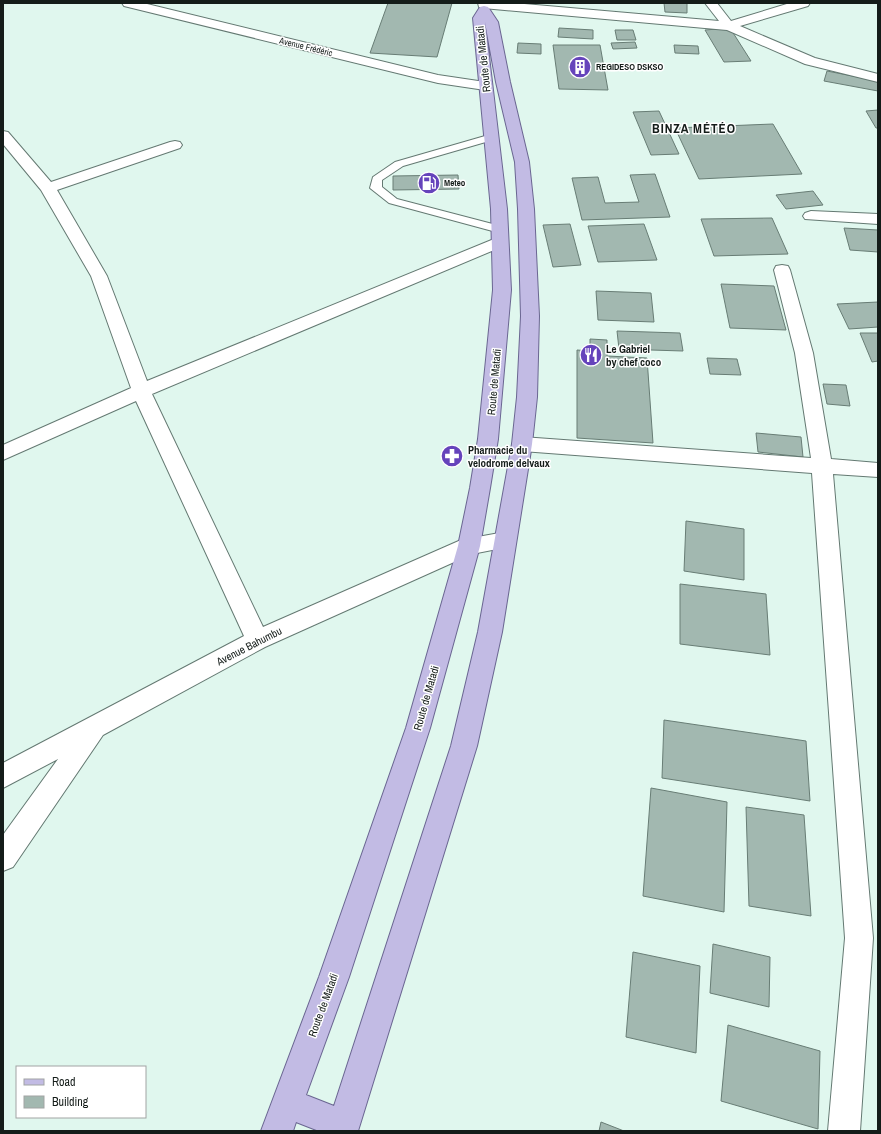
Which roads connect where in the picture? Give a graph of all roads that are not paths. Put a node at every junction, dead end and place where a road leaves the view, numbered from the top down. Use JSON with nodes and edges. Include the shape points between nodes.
{"nodes":[{"id":1,"x":128,"y":3,"type":"edge"},
{"id":2,"x":711,"y":3,"type":"edge"},
{"id":3,"x":804,"y":3,"type":"edge"},
{"id":4,"x":483,"y":6,"type":"edge"},
{"id":5,"x":729,"y":26,"type":"junction"},
{"id":6,"x":878,"y":78,"type":"edge"},
{"id":7,"x":485,"y":86,"type":"junction"},
{"id":8,"x":3,"y":135,"type":"edge"},
{"id":9,"x":492,"y":137,"type":"junction"},
{"id":10,"x":175,"y":145,"type":"dead end"},
{"id":11,"x":48,"y":188,"type":"junction"},
{"id":12,"x":526,"y":209,"type":"junction"},
{"id":13,"x":811,"y":216,"type":"dead end"},
{"id":14,"x":878,"y":218,"type":"edge"},
{"id":15,"x":500,"y":227,"type":"junction"},
{"id":16,"x":782,"y":270,"type":"dead end"},
{"id":17,"x":141,"y":391,"type":"junction"},
{"id":18,"x":522,"y":444,"type":"junction"},
{"id":19,"x":3,"y":453,"type":"edge"},
{"id":20,"x":822,"y":466,"type":"junction"},
{"id":21,"x":878,"y":470,"type":"edge"},
{"id":22,"x":505,"y":540,"type":"junction"},
{"id":23,"x":469,"y":546,"type":"junction"},
{"id":24,"x":257,"y":640,"type":"junction"},
{"id":25,"x":95,"y":728,"type":"junction"},
{"id":26,"x":3,"y":776,"type":"edge"},
{"id":27,"x":3,"y":858,"type":"edge"},
{"id":28,"x":282,"y":1117,"type":"edge"},
{"id":29,"x":343,"y":1128,"type":"edge"},
{"id":30,"x":844,"y":1131,"type":"edge"}],
"edges":[{"from":1,"to":7,"type":"street","name":"Avenue Frédéric","via":[[438,80]]},
{"from":2,"to":5,"type":"street"},
{"from":3,"to":5,"type":"street","via":[[754,16]]},
{"from":4,"to":5,"type":"street"},
{"from":4,"to":7,"type":"main road","name":"Route de Matadi","via":[[479,18]]},
{"from":4,"to":12,"type":"main road","name":"Route de Matadi","via":[[492,22],[522,162]]},
{"from":5,"to":6,"type":"street","via":[[810,61]]},
{"from":7,"to":9,"type":"main road","name":"Route de Matadi"},
{"from":8,"to":11,"type":"street"},
{"from":9,"to":15,"type":"main road","name":"Route de Matadi"},
{"from":9,"to":15,"type":"lane","via":[[399,164],[377,179],[376,188],[393,201]]},
{"from":10,"to":11,"type":"street"},
{"from":11,"to":17,"type":"street","via":[[99,276]]},
{"from":12,"to":15,"type":"main road"},
{"from":12,"to":18,"type":"main road","name":"Route de Matadi","via":[[530,316]]},
{"from":13,"to":14,"type":"street"},
{"from":15,"to":17,"type":"street"},
{"from":15,"to":23,"type":"main road","name":"Route de Matadi","via":[[502,290],[488,439]]},
{"from":16,"to":20,"type":"street","via":[[804,353]]},
{"from":17,"to":19,"type":"street"},
{"from":17,"to":24,"type":"street"},
{"from":18,"to":20,"type":"street"},
{"from":18,"to":22,"type":"main road","name":"Route de Matadi"},
{"from":20,"to":21,"type":"street"},
{"from":20,"to":30,"type":"street","via":[[859,938]]},
{"from":22,"to":23,"type":"street","name":"Avenue Bahumbu"},
{"from":22,"to":29,"type":"main road","name":"Route de Matadi","via":[[490,632],[464,746]]},
{"from":23,"to":24,"type":"street","name":"Avenue Bahumbu"},
{"from":23,"to":28,"type":"main road","name":"Route de Matadi","via":[[418,728],[334,977]]},
{"from":24,"to":25,"type":"street","name":"Avenue Bahumbu"},
{"from":25,"to":26,"type":"street","name":"Avenue Bahumbu"},
{"from":25,"to":27,"type":"street"},
{"from":28,"to":29,"type":"main road"}]}
